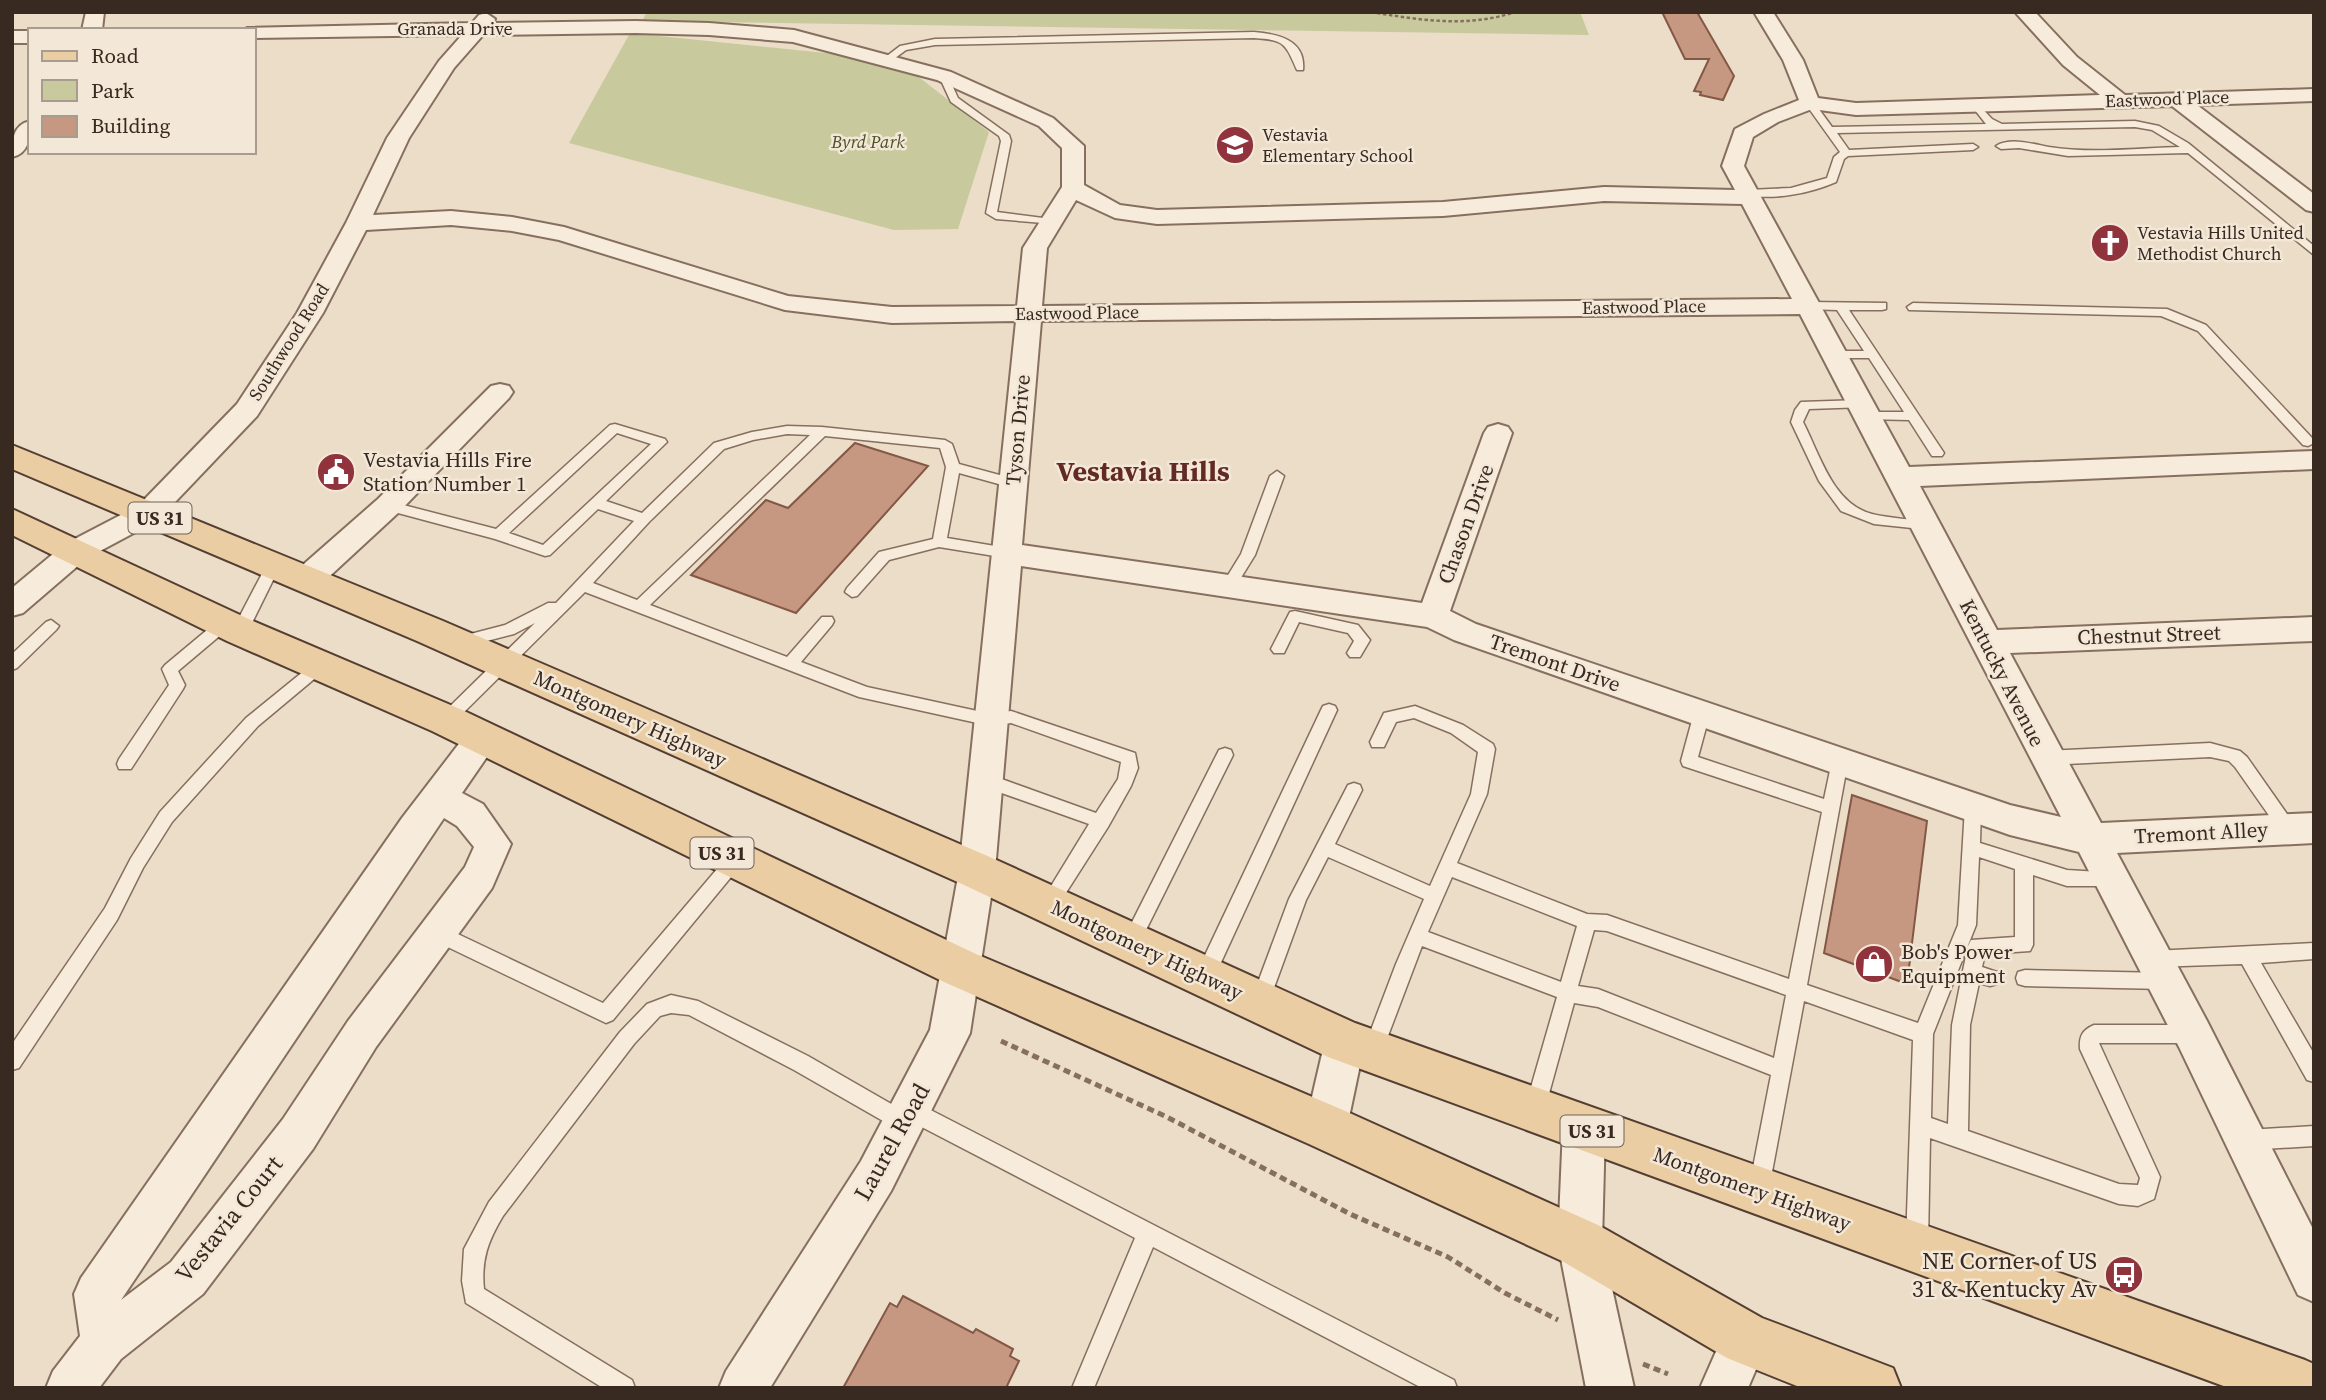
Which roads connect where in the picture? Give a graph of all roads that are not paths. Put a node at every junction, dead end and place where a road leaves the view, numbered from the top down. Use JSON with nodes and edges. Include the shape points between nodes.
{"nodes":[{"id":1,"x":1763,"y":12,"type":"edge"},
{"id":2,"x":2024,"y":12,"type":"edge"},
{"id":3,"x":484,"y":21,"type":"edge"},
{"id":4,"x":256,"y":32,"type":"edge"},
{"id":5,"x":888,"y":59,"type":"junction"},
{"id":6,"x":1300,"y":68,"type":"dead end"},
{"id":7,"x":944,"y":76,"type":"junction"},
{"id":8,"x":2314,"y":95,"type":"edge"},
{"id":9,"x":2119,"y":100,"type":"junction"},
{"id":10,"x":2178,"y":100,"type":"junction"},
{"id":11,"x":1810,"y":103,"type":"junction"},
{"id":12,"x":1985,"y":105,"type":"junction"},
{"id":13,"x":2006,"y":128,"type":"junction"},
{"id":14,"x":28,"y":130,"type":"edge"},
{"id":15,"x":1829,"y":130,"type":"junction"},
{"id":16,"x":2019,"y":145,"type":"junction"},
{"id":17,"x":2001,"y":146,"type":"dead end"},
{"id":18,"x":1973,"y":147,"type":"dead end"},
{"id":19,"x":2189,"y":149,"type":"junction"},
{"id":20,"x":12,"y":151,"type":"edge"},
{"id":21,"x":1846,"y":153,"type":"junction"},
{"id":22,"x":1073,"y":187,"type":"junction"},
{"id":23,"x":1751,"y":195,"type":"junction"},
{"id":24,"x":2314,"y":205,"type":"edge"},
{"id":25,"x":1051,"y":222,"type":"junction"},
{"id":26,"x":358,"y":223,"type":"junction"},
{"id":27,"x":2314,"y":252,"type":"edge"},
{"id":28,"x":1808,"y":306,"type":"junction"},
{"id":29,"x":1841,"y":306,"type":"junction"},
{"id":30,"x":1882,"y":306,"type":"dead end"},
{"id":31,"x":1913,"y":307,"type":"dead end"},
{"id":32,"x":1029,"y":313,"type":"junction"},
{"id":33,"x":1873,"y":354,"type":"junction"},
{"id":34,"x":1835,"y":355,"type":"junction"},
{"id":35,"x":500,"y":392,"type":"dead end"},
{"id":36,"x":1865,"y":410,"type":"junction"},
{"id":37,"x":1912,"y":416,"type":"junction"},
{"id":38,"x":822,"y":431,"type":"junction"},
{"id":39,"x":1498,"y":433,"type":"dead end"},
{"id":40,"x":2311,"y":451,"type":"edge"},
{"id":41,"x":1937,"y":453,"type":"dead end"},
{"id":42,"x":12,"y":456,"type":"edge"},
{"id":43,"x":953,"y":467,"type":"junction"},
{"id":44,"x":1277,"y":476,"type":"dead end"},
{"id":45,"x":1900,"y":477,"type":"junction"},
{"id":46,"x":1013,"y":483,"type":"junction"},
{"id":47,"x":596,"y":503,"type":"junction"},
{"id":48,"x":388,"y":506,"type":"junction"},
{"id":49,"x":148,"y":513,"type":"junction"},
{"id":50,"x":644,"y":519,"type":"junction"},
{"id":51,"x":12,"y":522,"type":"edge"},
{"id":52,"x":1926,"y":527,"type":"junction"},
{"id":53,"x":499,"y":535,"type":"junction"},
{"id":54,"x":939,"y":542,"type":"junction"},
{"id":55,"x":76,"y":551,"type":"junction"},
{"id":56,"x":1006,"y":553,"type":"junction"},
{"id":57,"x":274,"y":564,"type":"junction"},
{"id":58,"x":308,"y":578,"type":"junction"},
{"id":59,"x":583,"y":585,"type":"junction"},
{"id":60,"x":1229,"y":585,"type":"junction"},
{"id":61,"x":852,"y":592,"type":"dead end"},
{"id":62,"x":568,"y":599,"type":"junction"},
{"id":63,"x":12,"y":605,"type":"edge"},
{"id":64,"x":640,"y":606,"type":"junction"},
{"id":65,"x":1433,"y":616,"type":"junction"},
{"id":66,"x":827,"y":621,"type":"dead end"},
{"id":67,"x":51,"y":626,"type":"dead end"},
{"id":68,"x":232,"y":627,"type":"junction"},
{"id":69,"x":2314,"y":629,"type":"edge"},
{"id":70,"x":1985,"y":642,"type":"junction"},
{"id":71,"x":458,"y":643,"type":"junction"},
{"id":72,"x":1279,"y":649,"type":"dead end"},
{"id":73,"x":1355,"y":653,"type":"dead end"},
{"id":74,"x":503,"y":663,"type":"junction"},
{"id":75,"x":12,"y":664,"type":"edge"},
{"id":76,"x":790,"y":664,"type":"junction"},
{"id":77,"x":320,"y":666,"type":"junction"},
{"id":78,"x":1329,"y":710,"type":"dead end"},
{"id":79,"x":1702,"y":713,"type":"junction"},
{"id":80,"x":446,"y":720,"type":"junction"},
{"id":81,"x":991,"y":720,"type":"junction"},
{"id":82,"x":483,"y":738,"type":"junction"},
{"id":83,"x":1378,"y":742,"type":"dead end"},
{"id":84,"x":1225,"y":755,"type":"dead end"},
{"id":85,"x":2046,"y":758,"type":"junction"},
{"id":86,"x":1840,"y":761,"type":"junction"},
{"id":87,"x":125,"y":764,"type":"dead end"},
{"id":88,"x":985,"y":780,"type":"junction"},
{"id":89,"x":1354,"y":790,"type":"dead end"},
{"id":90,"x":438,"y":798,"type":"junction"},
{"id":91,"x":1973,"y":807,"type":"junction"},
{"id":92,"x":1831,"y":808,"type":"junction"},
{"id":93,"x":1102,"y":822,"type":"junction"},
{"id":94,"x":2301,"y":828,"type":"edge"},
{"id":95,"x":2089,"y":839,"type":"junction"},
{"id":96,"x":1971,"y":847,"type":"junction"},
{"id":97,"x":1326,"y":848,"type":"junction"},
{"id":98,"x":735,"y":860,"type":"junction"},
{"id":99,"x":2024,"y":865,"type":"junction"},
{"id":100,"x":1447,"y":867,"type":"junction"},
{"id":101,"x":976,"y":871,"type":"junction"},
{"id":102,"x":2110,"y":878,"type":"junction"},
{"id":103,"x":1435,"y":896,"type":"junction"},
{"id":104,"x":1049,"y":904,"type":"junction"},
{"id":105,"x":1587,"y":922,"type":"junction"},
{"id":106,"x":437,"y":933,"type":"junction"},
{"id":107,"x":1417,"y":936,"type":"junction"},
{"id":108,"x":1130,"y":942,"type":"junction"},
{"id":109,"x":2314,"y":951,"type":"edge"},
{"id":110,"x":2247,"y":956,"type":"junction"},
{"id":111,"x":960,"y":968,"type":"junction"},
{"id":112,"x":2159,"y":970,"type":"junction"},
{"id":113,"x":1205,"y":976,"type":"junction"},
{"id":114,"x":2025,"y":978,"type":"dead end"},
{"id":115,"x":1797,"y":990,"type":"junction"},
{"id":116,"x":1568,"y":993,"type":"junction"},
{"id":117,"x":1260,"y":1001,"type":"junction"},
{"id":118,"x":1923,"y":1034,"type":"junction"},
{"id":119,"x":2193,"y":1034,"type":"junction"},
{"id":120,"x":1359,"y":1046,"type":"junction"},
{"id":121,"x":12,"y":1062,"type":"edge"},
{"id":122,"x":1783,"y":1071,"type":"junction"},
{"id":123,"x":2314,"y":1073,"type":"edge"},
{"id":124,"x":1535,"y":1110,"type":"junction"},
{"id":125,"x":907,"y":1116,"type":"junction"},
{"id":126,"x":1919,"y":1124,"type":"junction"},
{"id":127,"x":1326,"y":1127,"type":"junction"},
{"id":128,"x":1584,"y":1128,"type":"junction"},
{"id":129,"x":2314,"y":1136,"type":"edge"},
{"id":130,"x":1958,"y":1138,"type":"junction"},
{"id":131,"x":2247,"y":1140,"type":"junction"},
{"id":132,"x":1758,"y":1191,"type":"junction"},
{"id":133,"x":1148,"y":1233,"type":"junction"},
{"id":134,"x":1580,"y":1243,"type":"junction"},
{"id":135,"x":1916,"y":1248,"type":"junction"},
{"id":136,"x":2314,"y":1279,"type":"edge"},
{"id":137,"x":1746,"y":1339,"type":"junction"},
{"id":138,"x":104,"y":1342,"type":"junction"},
{"id":139,"x":70,"y":1388,"type":"edge"},
{"id":140,"x":625,"y":1388,"type":"edge"},
{"id":141,"x":743,"y":1388,"type":"edge"},
{"id":142,"x":1083,"y":1388,"type":"edge"},
{"id":143,"x":1446,"y":1388,"type":"edge"},
{"id":144,"x":1610,"y":1388,"type":"edge"},
{"id":145,"x":1724,"y":1388,"type":"edge"},
{"id":146,"x":1873,"y":1388,"type":"edge"},
{"id":147,"x":2305,"y":1388,"type":"edge"}],
"edges":[{"from":1,"to":11,"type":"street","via":[[1793,60]]},
{"from":2,"to":9,"type":"street","via":[[2070,61]]},
{"from":3,"to":4,"type":"street","name":"Granada Drive"},
{"from":3,"to":5,"type":"street","name":"Granada Drive","via":[[762,32]]},
{"from":3,"to":26,"type":"street","name":"Southwood Road","via":[[446,65],[398,138]]},
{"from":5,"to":6,"type":"lane","via":[[913,44],[935,42],[1254,34],[1290,42]]},
{"from":5,"to":7,"type":"street","name":"Granada Drive"},
{"from":7,"to":22,"type":"street","via":[[1046,122],[1073,146]]},
{"from":7,"to":25,"type":"lane","via":[[954,100],[1004,135],[991,213]]},
{"from":8,"to":10,"type":"street","name":"Eastwood Place"},
{"from":9,"to":10,"type":"street","name":"Eastwood Place"},
{"from":9,"to":12,"type":"street","name":"Eastwood Place"},
{"from":10,"to":24,"type":"street"},
{"from":11,"to":12,"type":"street","name":"Eastwood Place","via":[[1856,109]]},
{"from":11,"to":15,"type":"lane"},
{"from":11,"to":23,"type":"street","name":"Kentucky Avenue","via":[[1743,134],[1734,166]]},
{"from":12,"to":13,"type":"lane","via":[[1988,121]]},
{"from":12,"to":13,"type":"lane","via":[[2010,122]]},
{"from":13,"to":15,"type":"lane"},
{"from":13,"to":16,"type":"lane"},
{"from":13,"to":19,"type":"lane","via":[[2135,124],[2155,128]]},
{"from":14,"to":20,"type":"street"},
{"from":15,"to":21,"type":"lane"},
{"from":16,"to":17,"type":"lane"},
{"from":16,"to":19,"type":"lane","via":[[2068,153]]},
{"from":18,"to":21,"type":"lane"},
{"from":19,"to":27,"type":"lane"},
{"from":21,"to":23,"type":"lane","via":[[1839,157],[1832,180],[1816,188]]},
{"from":22,"to":23,"type":"street","via":[[1115,211],[1157,217],[1443,209],[1604,194]]},
{"from":22,"to":25,"type":"street","name":"Tyson Drive"},
{"from":23,"to":28,"type":"street","name":"Kentucky Avenue"},
{"from":25,"to":32,"type":"street","name":"Tyson Drive","via":[[1035,248]]},
{"from":26,"to":32,"type":"street","name":"Eastwood Place","via":[[451,218],[512,224],[564,234],[785,303],[892,315]]},
{"from":26,"to":49,"type":"street","name":"Southwood Road","via":[[310,313],[247,410]]},
{"from":28,"to":29,"type":"lane"},
{"from":28,"to":32,"type":"street","name":"Eastwood Place"},
{"from":28,"to":34,"type":"street","name":"Kentucky Avenue"},
{"from":29,"to":30,"type":"lane"},
{"from":29,"to":33,"type":"lane"},
{"from":31,"to":40,"type":"lane","via":[[2163,312],[2185,319],[2202,328]]},
{"from":32,"to":46,"type":"street","name":"Tyson Drive"},
{"from":33,"to":34,"type":"lane"},
{"from":33,"to":37,"type":"lane"},
{"from":34,"to":36,"type":"street","name":"Kentucky Avenue"},
{"from":35,"to":48,"type":"street"},
{"from":36,"to":37,"type":"lane"},
{"from":36,"to":45,"type":"street","name":"Kentucky Avenue"},
{"from":36,"to":52,"type":"lane","via":[[1807,405],[1797,422],[1837,498],[1847,508],[1867,517]]},
{"from":37,"to":41,"type":"lane"},
{"from":38,"to":43,"type":"lane","via":[[945,444]]},
{"from":38,"to":50,"type":"lane","via":[[787,430],[719,446]]},
{"from":38,"to":64,"type":"lane"},
{"from":39,"to":65,"type":"street","name":"Chason Drive"},
{"from":40,"to":45,"type":"street"},
{"from":42,"to":49,"type":"main road","name":"Montgomery Highway","number":"US 31"},
{"from":43,"to":46,"type":"lane"},
{"from":43,"to":54,"type":"lane"},
{"from":44,"to":60,"type":"lane","via":[[1248,555]]},
{"from":45,"to":52,"type":"street","name":"Kentucky Avenue"},
{"from":46,"to":56,"type":"street","name":"Tyson Drive"},
{"from":47,"to":50,"type":"lane"},
{"from":47,"to":53,"type":"lane","via":[[545,551]]},
{"from":47,"to":53,"type":"lane","via":[[660,442],[615,428]]},
{"from":48,"to":53,"type":"lane"},
{"from":48,"to":58,"type":"street"},
{"from":49,"to":55,"type":"street","name":"Southwood Road"},
{"from":49,"to":57,"type":"main road","name":"Montgomery Highway","number":"US 31"},
{"from":50,"to":59,"type":"lane"},
{"from":51,"to":55,"type":"main road","number":"US 31"},
{"from":52,"to":70,"type":"street","name":"Kentucky Avenue"},
{"from":54,"to":56,"type":"lane"},
{"from":54,"to":61,"type":"lane","via":[[884,556]]},
{"from":55,"to":63,"type":"street","name":"Southwood Road"},
{"from":55,"to":68,"type":"main road","number":"US 31"},
{"from":56,"to":60,"type":"street","name":"Tremont Drive"},
{"from":56,"to":81,"type":"street","name":"Tyson Drive"},
{"from":57,"to":58,"type":"main road","name":"Montgomery Highway","number":"US 31"},
{"from":57,"to":68,"type":"lane"},
{"from":58,"to":71,"type":"main road","name":"Montgomery Highway","number":"US 31"},
{"from":59,"to":62,"type":"lane"},
{"from":59,"to":64,"type":"lane"},
{"from":60,"to":65,"type":"street","name":"Tremont Drive"},
{"from":62,"to":71,"type":"lane","via":[[509,630]]},
{"from":62,"to":74,"type":"lane"},
{"from":64,"to":76,"type":"lane"},
{"from":65,"to":79,"type":"street","name":"Tremont Drive","via":[[1465,632]]},
{"from":66,"to":76,"type":"lane"},
{"from":67,"to":75,"type":"lane"},
{"from":68,"to":77,"type":"main road","number":"US 31"},
{"from":68,"to":87,"type":"lane","via":[[170,669],[177,685]]},
{"from":69,"to":70,"type":"street","name":"Chestnut Street"},
{"from":70,"to":85,"type":"street","name":"Kentucky Avenue"},
{"from":71,"to":74,"type":"main road","name":"Montgomery Highway","number":"US 31"},
{"from":72,"to":73,"type":"lane","via":[[1295,616],[1353,629],[1362,640]]},
{"from":74,"to":80,"type":"lane"},
{"from":74,"to":101,"type":"main road","name":"Montgomery Highway","number":"US 31"},
{"from":76,"to":81,"type":"lane","via":[[865,693]]},
{"from":77,"to":80,"type":"main road","number":"US 31"},
{"from":77,"to":121,"type":"lane","via":[[252,722],[166,817],[111,914]]},
{"from":78,"to":113,"type":"lane"},
{"from":79,"to":86,"type":"street","name":"Tremont Drive"},
{"from":79,"to":92,"type":"lane","via":[[1689,761]]},
{"from":80,"to":82,"type":"main road","number":"US 31"},
{"from":81,"to":88,"type":"street","name":"Tyson Drive"},
{"from":81,"to":93,"type":"lane","via":[[1010,717],[1129,758],[1125,781]]},
{"from":82,"to":90,"type":"street"},
{"from":82,"to":98,"type":"main road","number":"US 31"},
{"from":83,"to":100,"type":"lane","via":[[1390,717],[1415,712],[1457,729],[1487,750],[1479,794]]},
{"from":84,"to":108,"type":"lane"},
{"from":85,"to":94,"type":"lane","via":[[2223,752],[2241,762]]},
{"from":85,"to":95,"type":"street","name":"Kentucky Avenue"},
{"from":86,"to":91,"type":"street","name":"Tremont Drive"},
{"from":86,"to":92,"type":"lane"},
{"from":88,"to":93,"type":"lane"},
{"from":88,"to":101,"type":"street","name":"Tyson Drive"},
{"from":89,"to":97,"type":"lane"},
{"from":90,"to":106,"type":"street","name":"Vestavia Court","via":[[470,815],[493,844],[479,877]]},
{"from":90,"to":138,"type":"street","via":[[97,1294]]},
{"from":91,"to":95,"type":"street","name":"Tremont Drive"},
{"from":91,"to":96,"type":"lane"},
{"from":92,"to":115,"type":"lane"},
{"from":93,"to":104,"type":"lane"},
{"from":94,"to":95,"type":"street","name":"Tremont Alley"},
{"from":95,"to":102,"type":"street","name":"Kentucky Avenue"},
{"from":96,"to":99,"type":"lane"},
{"from":96,"to":118,"type":"lane","via":[[1967,925]]},
{"from":97,"to":103,"type":"lane"},
{"from":97,"to":117,"type":"lane","via":[[1298,899]]},
{"from":98,"to":106,"type":"lane","via":[[606,1014]]},
{"from":98,"to":111,"type":"main road","number":"US 31"},
{"from":99,"to":102,"type":"lane","via":[[2067,878]]},
{"from":99,"to":130,"type":"lane","via":[[2024,945],[1977,946],[1980,975],[1961,1026]]},
{"from":100,"to":103,"type":"lane"},
{"from":100,"to":105,"type":"lane"},
{"from":101,"to":104,"type":"main road","name":"Montgomery Highway","number":"US 31"},
{"from":101,"to":111,"type":"street","name":"Laurel Road"},
{"from":102,"to":112,"type":"street","name":"Kentucky Avenue"},
{"from":103,"to":107,"type":"lane"},
{"from":104,"to":108,"type":"main road","name":"Montgomery Highway","number":"US 31"},
{"from":105,"to":115,"type":"lane","via":[[1607,923]]},
{"from":105,"to":116,"type":"lane"},
{"from":106,"to":138,"type":"street","name":"Vestavia Court","via":[[362,1034],[298,1134],[187,1278]]},
{"from":107,"to":116,"type":"lane"},
{"from":107,"to":120,"type":"lane"},
{"from":108,"to":113,"type":"main road","name":"Montgomery Highway","number":"US 31"},
{"from":109,"to":110,"type":"lane"},
{"from":110,"to":112,"type":"lane"},
{"from":110,"to":123,"type":"lane"},
{"from":111,"to":125,"type":"street","name":"Laurel Road","via":[[950,1033]]},
{"from":111,"to":127,"type":"main road","number":"US 31"},
{"from":112,"to":114,"type":"lane"},
{"from":112,"to":119,"type":"street","name":"Kentucky Avenue"},
{"from":113,"to":117,"type":"main road","name":"Montgomery Highway","number":"US 31"},
{"from":115,"to":118,"type":"lane"},
{"from":115,"to":122,"type":"lane"},
{"from":116,"to":122,"type":"lane","via":[[1598,998]]},
{"from":116,"to":124,"type":"lane"},
{"from":117,"to":120,"type":"main road","name":"Montgomery Highway","number":"US 31"},
{"from":118,"to":126,"type":"lane"},
{"from":119,"to":130,"type":"lane","via":[[2094,1034],[2089,1039],[2150,1177],[2147,1192],[2138,1196],[2119,1194]]},
{"from":119,"to":131,"type":"street","name":"Kentucky Avenue"},
{"from":120,"to":124,"type":"main road","name":"Montgomery Highway","number":"US 31"},
{"from":120,"to":127,"type":"street"},
{"from":122,"to":132,"type":"lane"},
{"from":124,"to":128,"type":"main road","name":"Montgomery Highway","number":"US 31"},
{"from":125,"to":133,"type":"lane"},
{"from":125,"to":140,"type":"lane","via":[[691,1007],[671,1004],[654,1010],[626,1038],[496,1209],[470,1262],[474,1295]]},
{"from":125,"to":141,"type":"street","name":"Laurel Road","via":[[876,1176]]},
{"from":126,"to":130,"type":"lane"},
{"from":126,"to":135,"type":"lane"},
{"from":127,"to":134,"type":"main road","number":"US 31"},
{"from":128,"to":132,"type":"main road","name":"Montgomery Highway","number":"US 31"},
{"from":128,"to":134,"type":"street"},
{"from":129,"to":131,"type":"lane"},
{"from":131,"to":136,"type":"street","name":"Kentucky Avenue"},
{"from":132,"to":135,"type":"main road","name":"Montgomery Highway","number":"US 31"},
{"from":133,"to":142,"type":"lane"},
{"from":133,"to":143,"type":"lane"},
{"from":134,"to":137,"type":"main road","number":"US 31"},
{"from":134,"to":144,"type":"street"},
{"from":135,"to":147,"type":"main road","name":"Montgomery Highway","number":"US 31"},
{"from":137,"to":145,"type":"street"},
{"from":137,"to":146,"type":"main road","number":"US 31"},
{"from":138,"to":139,"type":"street","name":"Vestavia Court"}]}
